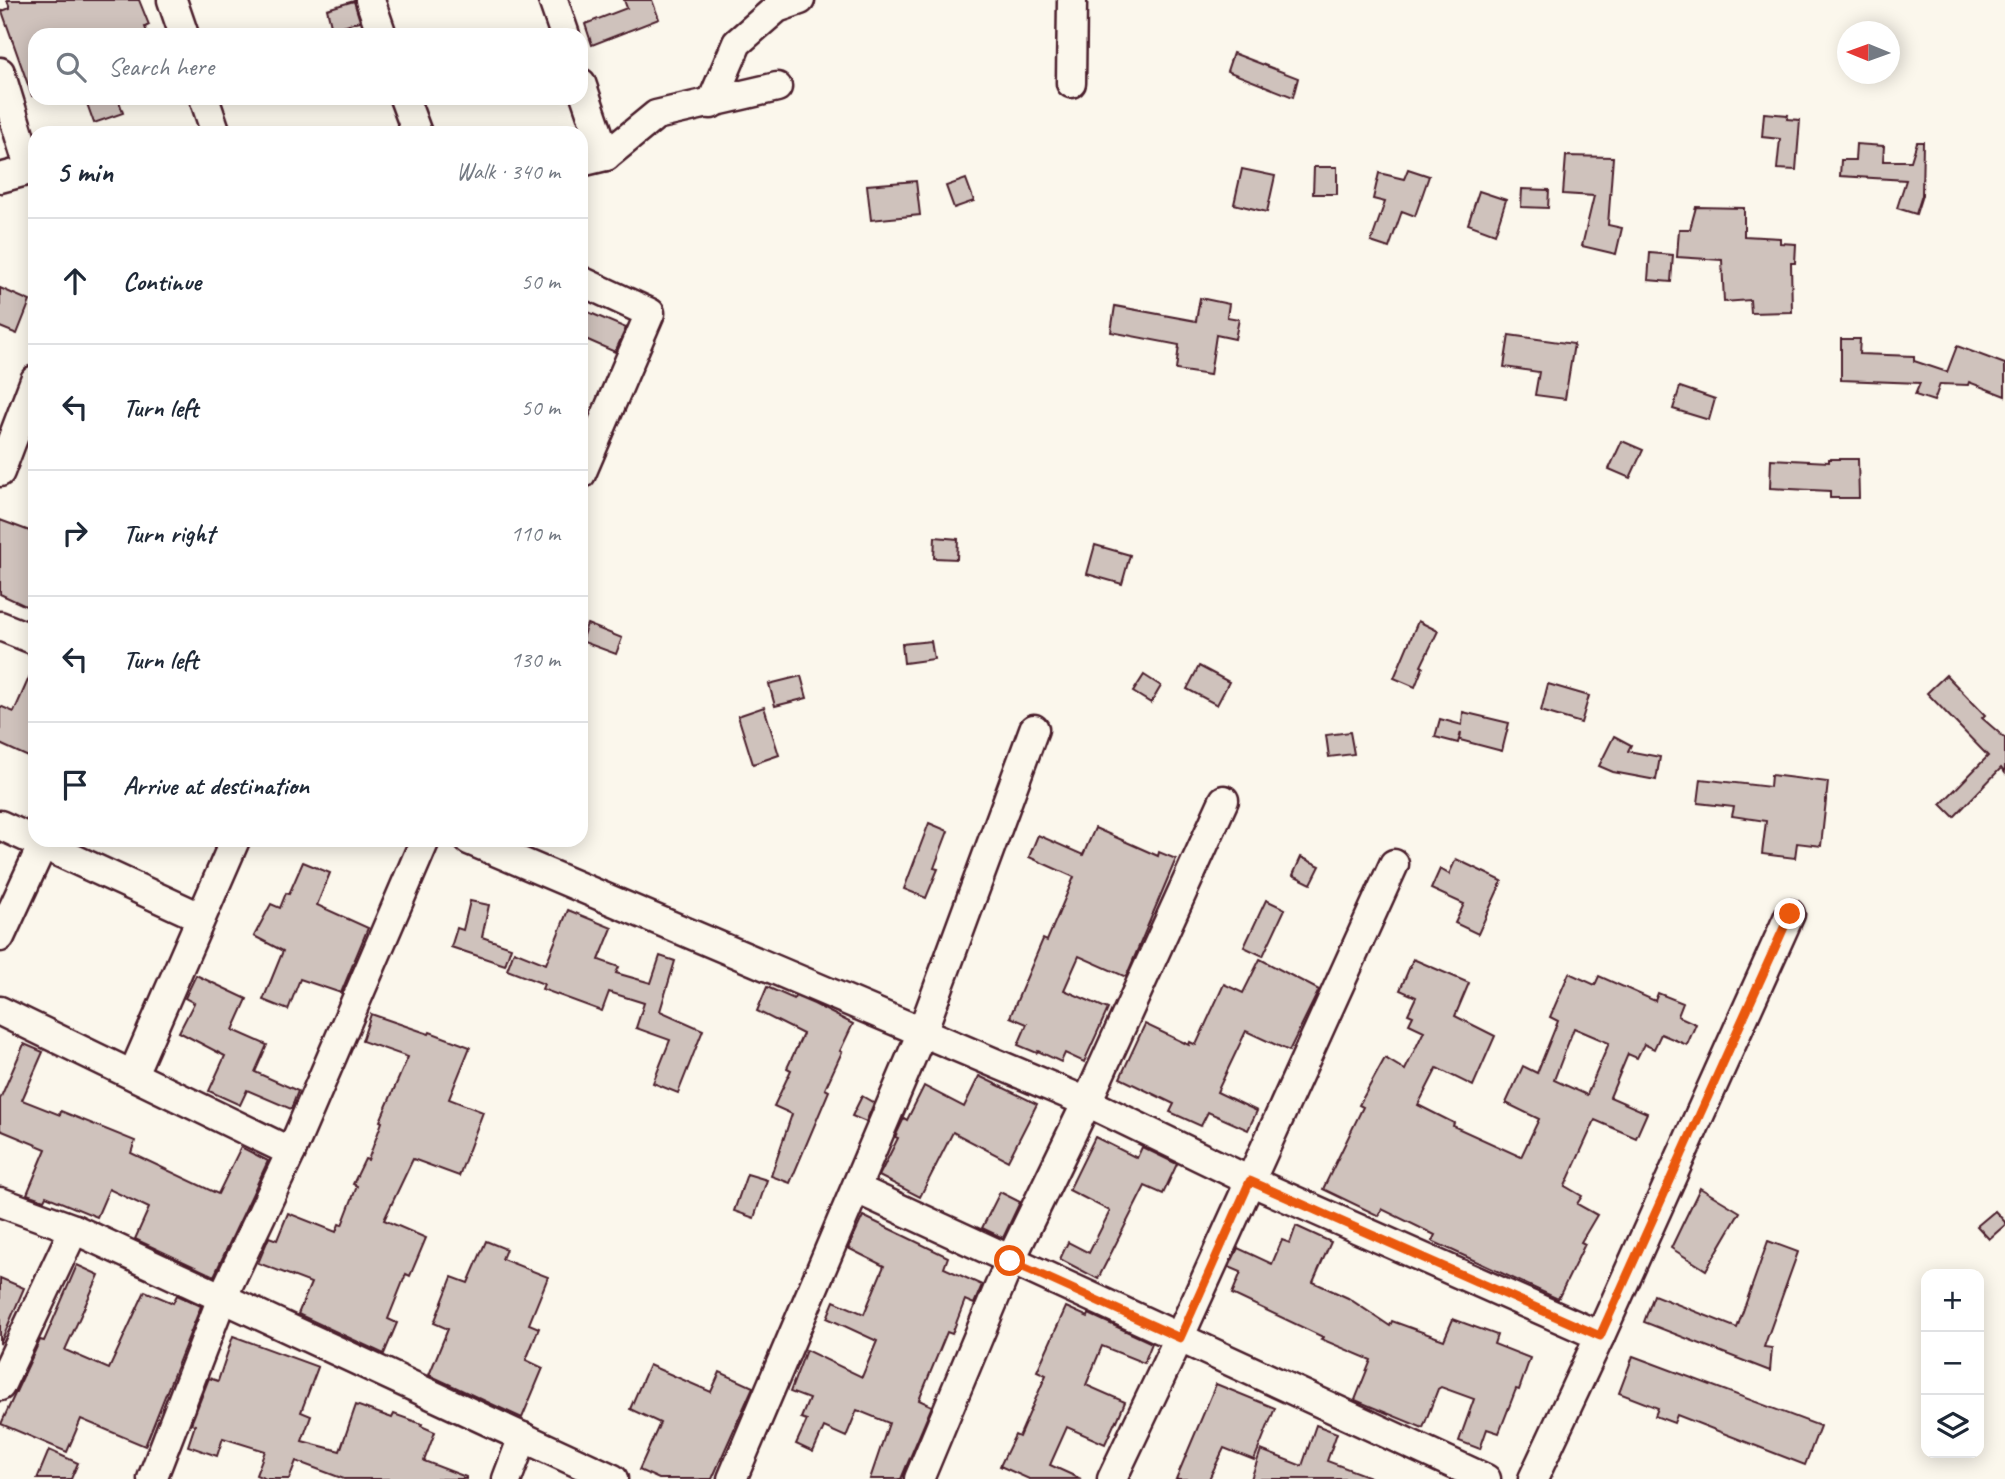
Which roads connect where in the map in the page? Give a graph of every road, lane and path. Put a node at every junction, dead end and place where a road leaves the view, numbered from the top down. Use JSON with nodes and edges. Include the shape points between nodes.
{"nodes":[{"id":1,"x":172,"y":0,"type":"edge"},
{"id":2,"x":370,"y":0,"type":"edge"},
{"id":3,"x":553,"y":0,"type":"edge"},
{"id":4,"x":800,"y":0,"type":"edge"},
{"id":5,"x":1072,"y":0,"type":"edge"},
{"id":6,"x":182,"y":28,"type":"edge"},
{"id":7,"x":380,"y":28,"type":"edge"},
{"id":8,"x":563,"y":28,"type":"edge"},
{"id":9,"x":0,"y":72,"type":"edge"},
{"id":10,"x":1072,"y":83,"type":"dead end"},
{"id":11,"x":777,"y":87,"type":"dead end"},
{"id":12,"x":711,"y":104,"type":"junction"},
{"id":13,"x":206,"y":105,"type":"edge"},
{"id":14,"x":406,"y":105,"type":"edge"},
{"id":15,"x":584,"y":105,"type":"edge"},
{"id":16,"x":214,"y":126,"type":"edge"},
{"id":17,"x":414,"y":126,"type":"edge"},
{"id":18,"x":588,"y":126,"type":"edge"},
{"id":19,"x":588,"y":127,"type":"edge"},
{"id":20,"x":28,"y":159,"type":"edge"},
{"id":21,"x":593,"y":159,"type":"edge"},
{"id":22,"x":28,"y":175,"type":"edge"},
{"id":23,"x":0,"y":178,"type":"edge"},
{"id":24,"x":588,"y":284,"type":"edge"},
{"id":25,"x":28,"y":423,"type":"edge"},
{"id":26,"x":25,"y":441,"type":"edge"},
{"id":27,"x":588,"y":458,"type":"edge"},
{"id":28,"x":0,"y":472,"type":"edge"},
{"id":29,"x":0,"y":626,"type":"edge"},
{"id":30,"x":28,"y":637,"type":"edge"},
{"id":31,"x":1034,"y":729,"type":"dead end"},
{"id":32,"x":1224,"y":800,"type":"dead end"},
{"id":33,"x":0,"y":825,"type":"edge"},
{"id":34,"x":28,"y":839,"type":"edge"},
{"id":35,"x":42,"y":847,"type":"edge"},
{"id":36,"x":44,"y":847,"type":"edge"},
{"id":37,"x":232,"y":847,"type":"edge"},
{"id":38,"x":422,"y":847,"type":"edge"},
{"id":39,"x":486,"y":847,"type":"edge"},
{"id":40,"x":1394,"y":864,"type":"dead end"},
{"id":41,"x":1790,"y":914,"type":"dead end"},
{"id":42,"x":200,"y":917,"type":"junction"},
{"id":43,"x":0,"y":937,"type":"edge"},
{"id":44,"x":0,"y":1011,"type":"edge"},
{"id":45,"x":922,"y":1031,"type":"junction"},
{"id":46,"x":133,"y":1074,"type":"junction"},
{"id":47,"x":1087,"y":1102,"type":"junction"},
{"id":48,"x":291,"y":1152,"type":"junction"},
{"id":49,"x":1250,"y":1181,"type":"junction"},
{"id":50,"x":856,"y":1189,"type":"junction"},
{"id":51,"x":0,"y":1202,"type":"edge"},
{"id":52,"x":74,"y":1229,"type":"junction"},
{"id":53,"x":1010,"y":1261,"type":"junction"},
{"id":54,"x":222,"y":1298,"type":"junction"},
{"id":55,"x":1600,"y":1336,"type":"junction"},
{"id":56,"x":1180,"y":1338,"type":"junction"},
{"id":57,"x":0,"y":1386,"type":"edge"},
{"id":58,"x":523,"y":1437,"type":"junction"},
{"id":59,"x":159,"y":1477,"type":"edge"},
{"id":60,"x":507,"y":1479,"type":"edge"},
{"id":61,"x":614,"y":1479,"type":"edge"},
{"id":62,"x":732,"y":1479,"type":"edge"},
{"id":63,"x":919,"y":1479,"type":"edge"},
{"id":64,"x":1112,"y":1479,"type":"edge"},
{"id":65,"x":1486,"y":1479,"type":"edge"},
{"id":66,"x":1533,"y":1479,"type":"edge"}],
"edges":[{"from":1,"to":6,"type":"street"},
{"from":2,"to":7,"type":"street"},
{"from":3,"to":8,"type":"street"},
{"from":4,"to":12,"type":"street","via":[[777,8],[737,43]]},
{"from":5,"to":10,"type":"street"},
{"from":9,"to":20,"type":"street"},
{"from":11,"to":12,"type":"street"},
{"from":12,"to":21,"type":"street","via":[[656,115]]},
{"from":13,"to":16,"type":"street"},
{"from":14,"to":17,"type":"street"},
{"from":15,"to":18,"type":"street"},
{"from":19,"to":21,"type":"street"},
{"from":22,"to":23,"type":"street"},
{"from":24,"to":27,"type":"street","via":[[650,313]]},
{"from":25,"to":26,"type":"street"},
{"from":26,"to":28,"type":"street"},
{"from":29,"to":30,"type":"street"},
{"from":31,"to":45,"type":"street"},
{"from":32,"to":47,"type":"street"},
{"from":33,"to":34,"type":"street"},
{"from":35,"to":43,"type":"street"},
{"from":36,"to":42,"type":"street"},
{"from":37,"to":42,"type":"street"},
{"from":38,"to":48,"type":"street"},
{"from":39,"to":45,"type":"street"},
{"from":40,"to":49,"type":"street"},
{"from":41,"to":55,"type":"street"},
{"from":42,"to":46,"type":"street"},
{"from":44,"to":46,"type":"street"},
{"from":45,"to":47,"type":"street"},
{"from":45,"to":50,"type":"street"},
{"from":46,"to":48,"type":"street"},
{"from":47,"to":49,"type":"street"},
{"from":47,"to":53,"type":"street"},
{"from":48,"to":54,"type":"street"},
{"from":49,"to":55,"type":"street"},
{"from":49,"to":56,"type":"street"},
{"from":50,"to":53,"type":"street"},
{"from":50,"to":62,"type":"street"},
{"from":51,"to":52,"type":"street"},
{"from":52,"to":54,"type":"street"},
{"from":52,"to":57,"type":"street"},
{"from":53,"to":56,"type":"street"},
{"from":53,"to":63,"type":"street"},
{"from":54,"to":58,"type":"street"},
{"from":54,"to":59,"type":"street"},
{"from":55,"to":66,"type":"street"},
{"from":56,"to":64,"type":"street"},
{"from":56,"to":65,"type":"street"},
{"from":58,"to":60,"type":"street"},
{"from":58,"to":61,"type":"street"}]}
